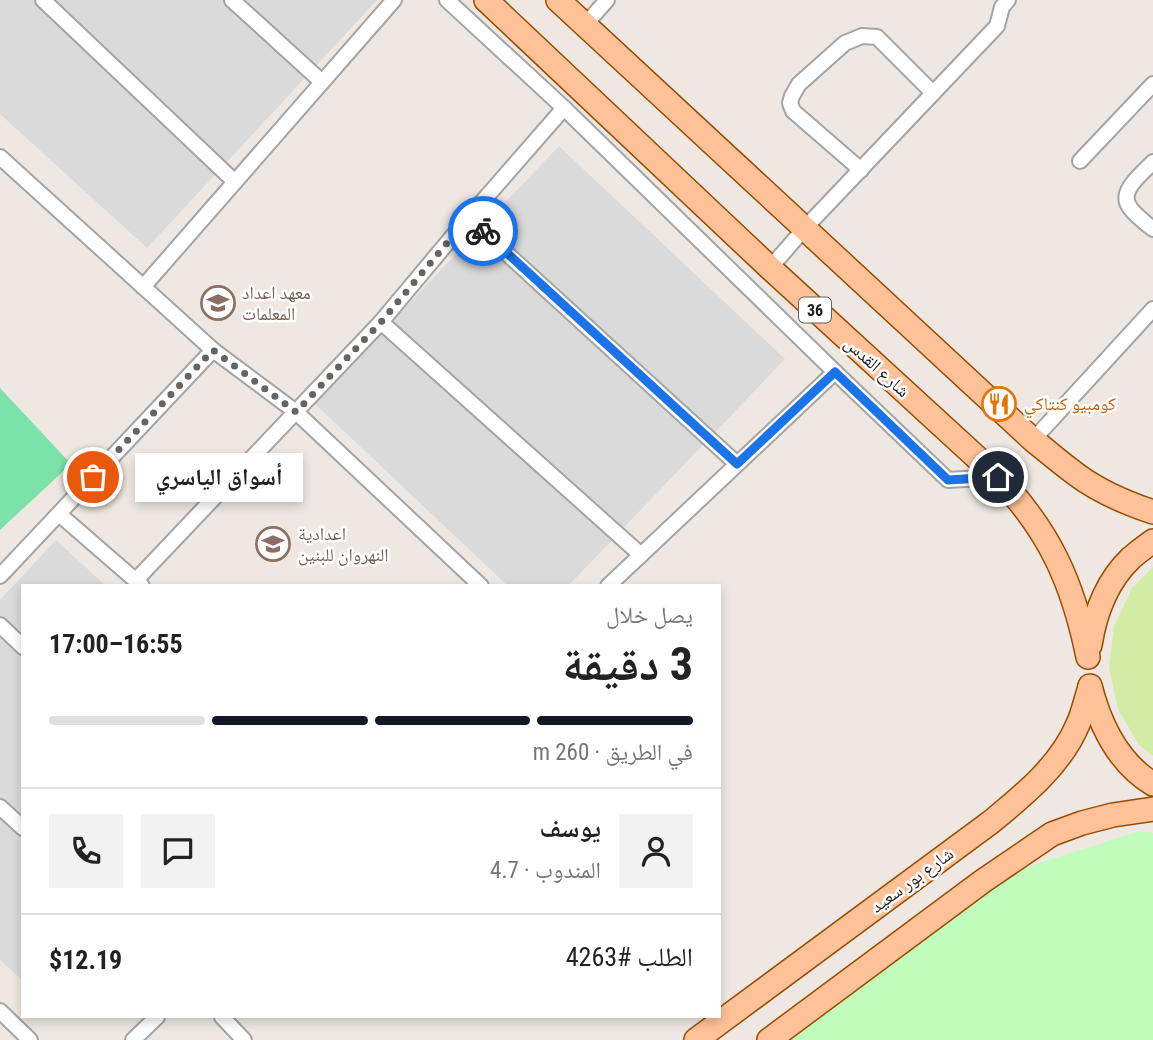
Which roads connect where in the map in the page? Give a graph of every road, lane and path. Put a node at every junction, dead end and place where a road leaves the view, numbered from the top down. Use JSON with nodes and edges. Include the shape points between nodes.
{"nodes":[{"id":1,"x":43,"y":0,"type":"edge"},
{"id":2,"x":232,"y":0,"type":"edge"},
{"id":3,"x":394,"y":0,"type":"edge"},
{"id":4,"x":447,"y":0,"type":"edge"},
{"id":5,"x":486,"y":0,"type":"edge"},
{"id":6,"x":558,"y":0,"type":"edge"},
{"id":7,"x":607,"y":0,"type":"edge"},
{"id":8,"x":1008,"y":0,"type":"edge"},
{"id":9,"x":585,"y":25,"type":"junction"},
{"id":10,"x":322,"y":82,"type":"junction"},
{"id":11,"x":1153,"y":84,"type":"edge"},
{"id":12,"x":933,"y":93,"type":"junction"},
{"id":13,"x":564,"y":108,"type":"junction"},
{"id":14,"x":0,"y":157,"type":"edge"},
{"id":15,"x":1080,"y":161,"type":"dead end"},
{"id":16,"x":1153,"y":162,"type":"edge"},
{"id":17,"x":861,"y":170,"type":"junction"},
{"id":18,"x":235,"y":182,"type":"junction"},
{"id":19,"x":468,"y":218,"type":"junction"},
{"id":20,"x":804,"y":229,"type":"junction"},
{"id":21,"x":1153,"y":229,"type":"edge"},
{"id":22,"x":770,"y":268,"type":"junction"},
{"id":23,"x":143,"y":287,"type":"junction"},
{"id":24,"x":1153,"y":309,"type":"edge"},
{"id":25,"x":381,"y":322,"type":"junction"},
{"id":26,"x":213,"y":350,"type":"junction"},
{"id":27,"x":835,"y":372,"type":"junction"},
{"id":28,"x":296,"y":412,"type":"junction"},
{"id":29,"x":1033,"y":440,"type":"junction"},
{"id":30,"x":737,"y":464,"type":"junction"},
{"id":31,"x":998,"y":477,"type":"junction"},
{"id":32,"x":1153,"y":512,"type":"edge"},
{"id":33,"x":59,"y":513,"type":"junction"},
{"id":34,"x":1153,"y":541,"type":"edge"},
{"id":35,"x":641,"y":555,"type":"junction"},
{"id":36,"x":0,"y":576,"type":"edge"},
{"id":37,"x":139,"y":583,"type":"edge"},
{"id":38,"x":479,"y":584,"type":"edge"},
{"id":39,"x":610,"y":584,"type":"edge"},
{"id":40,"x":0,"y":625,"type":"edge"},
{"id":41,"x":21,"y":645,"type":"edge"},
{"id":42,"x":1088,"y":657,"type":"junction"},
{"id":43,"x":1090,"y":687,"type":"junction"},
{"id":44,"x":1153,"y":784,"type":"edge"},
{"id":45,"x":0,"y":807,"type":"edge"},
{"id":46,"x":1153,"y":809,"type":"edge"},
{"id":47,"x":21,"y":826,"type":"edge"},
{"id":48,"x":0,"y":1011,"type":"edge"},
{"id":49,"x":156,"y":1018,"type":"edge"},
{"id":50,"x":223,"y":1018,"type":"edge"},
{"id":51,"x":30,"y":1040,"type":"edge"},
{"id":52,"x":133,"y":1040,"type":"edge"},
{"id":53,"x":244,"y":1040,"type":"edge"},
{"id":54,"x":696,"y":1040,"type":"edge"},
{"id":55,"x":769,"y":1040,"type":"edge"}],
"edges":[{"from":1,"to":18,"type":"street"},
{"from":2,"to":10,"type":"street"},
{"from":3,"to":10,"type":"street"},
{"from":4,"to":13,"type":"street"},
{"from":5,"to":22,"type":"main road","name":"شارع القدس","number":"36"},
{"from":6,"to":9,"type":"main road"},
{"from":7,"to":9,"type":"street"},
{"from":8,"to":12,"type":"street","via":[[997,26]]},
{"from":9,"to":20,"type":"main road"},
{"from":10,"to":18,"type":"street"},
{"from":11,"to":15,"type":"street"},
{"from":12,"to":17,"type":"street"},
{"from":12,"to":17,"type":"street","via":[[877,37],[862,36],[845,43],[799,83],[790,103],[793,111]]},
{"from":13,"to":19,"type":"street"},
{"from":13,"to":27,"type":"street"},
{"from":14,"to":23,"type":"street"},
{"from":16,"to":21,"type":"street","via":[[1128,188],[1126,198],[1129,207]]},
{"from":17,"to":20,"type":"street"},
{"from":18,"to":23,"type":"street"},
{"from":19,"to":25,"type":"street"},
{"from":19,"to":30,"type":"street"},
{"from":20,"to":22,"type":"street"},
{"from":20,"to":29,"type":"main road"},
{"from":22,"to":31,"type":"main road","name":"شارع القدس","number":"36"},
{"from":23,"to":26,"type":"street"},
{"from":24,"to":29,"type":"street"},
{"from":25,"to":28,"type":"street"},
{"from":25,"to":35,"type":"street"},
{"from":26,"to":28,"type":"street"},
{"from":26,"to":33,"type":"street"},
{"from":27,"to":30,"type":"street"},
{"from":27,"to":31,"type":"street","via":[[948,480]]},
{"from":28,"to":37,"type":"street"},
{"from":28,"to":38,"type":"street"},
{"from":29,"to":32,"type":"main road","via":[[1095,487]]},
{"from":30,"to":35,"type":"street"},
{"from":31,"to":42,"type":"main road","name":"شارع القدس","number":"36","via":[[1032,516],[1058,559],[1077,607]]},
{"from":33,"to":36,"type":"street"},
{"from":33,"to":37,"type":"street"},
{"from":34,"to":42,"type":"main road","via":[[1131,558],[1108,587],[1094,621]]},
{"from":35,"to":39,"type":"street"},
{"from":40,"to":41,"type":"street"},
{"from":42,"to":43,"type":"main road"},
{"from":43,"to":44,"type":"main road","via":[[1100,722],[1118,752]]},
{"from":43,"to":54,"type":"main road","name":"شارع بور سعيد","via":[[1078,725],[1058,758],[1014,803]]},
{"from":45,"to":47,"type":"street"},
{"from":46,"to":55,"type":"main road","via":[[1113,815],[1052,834]]},
{"from":48,"to":51,"type":"street"},
{"from":49,"to":52,"type":"street"},
{"from":50,"to":53,"type":"street"}]}
